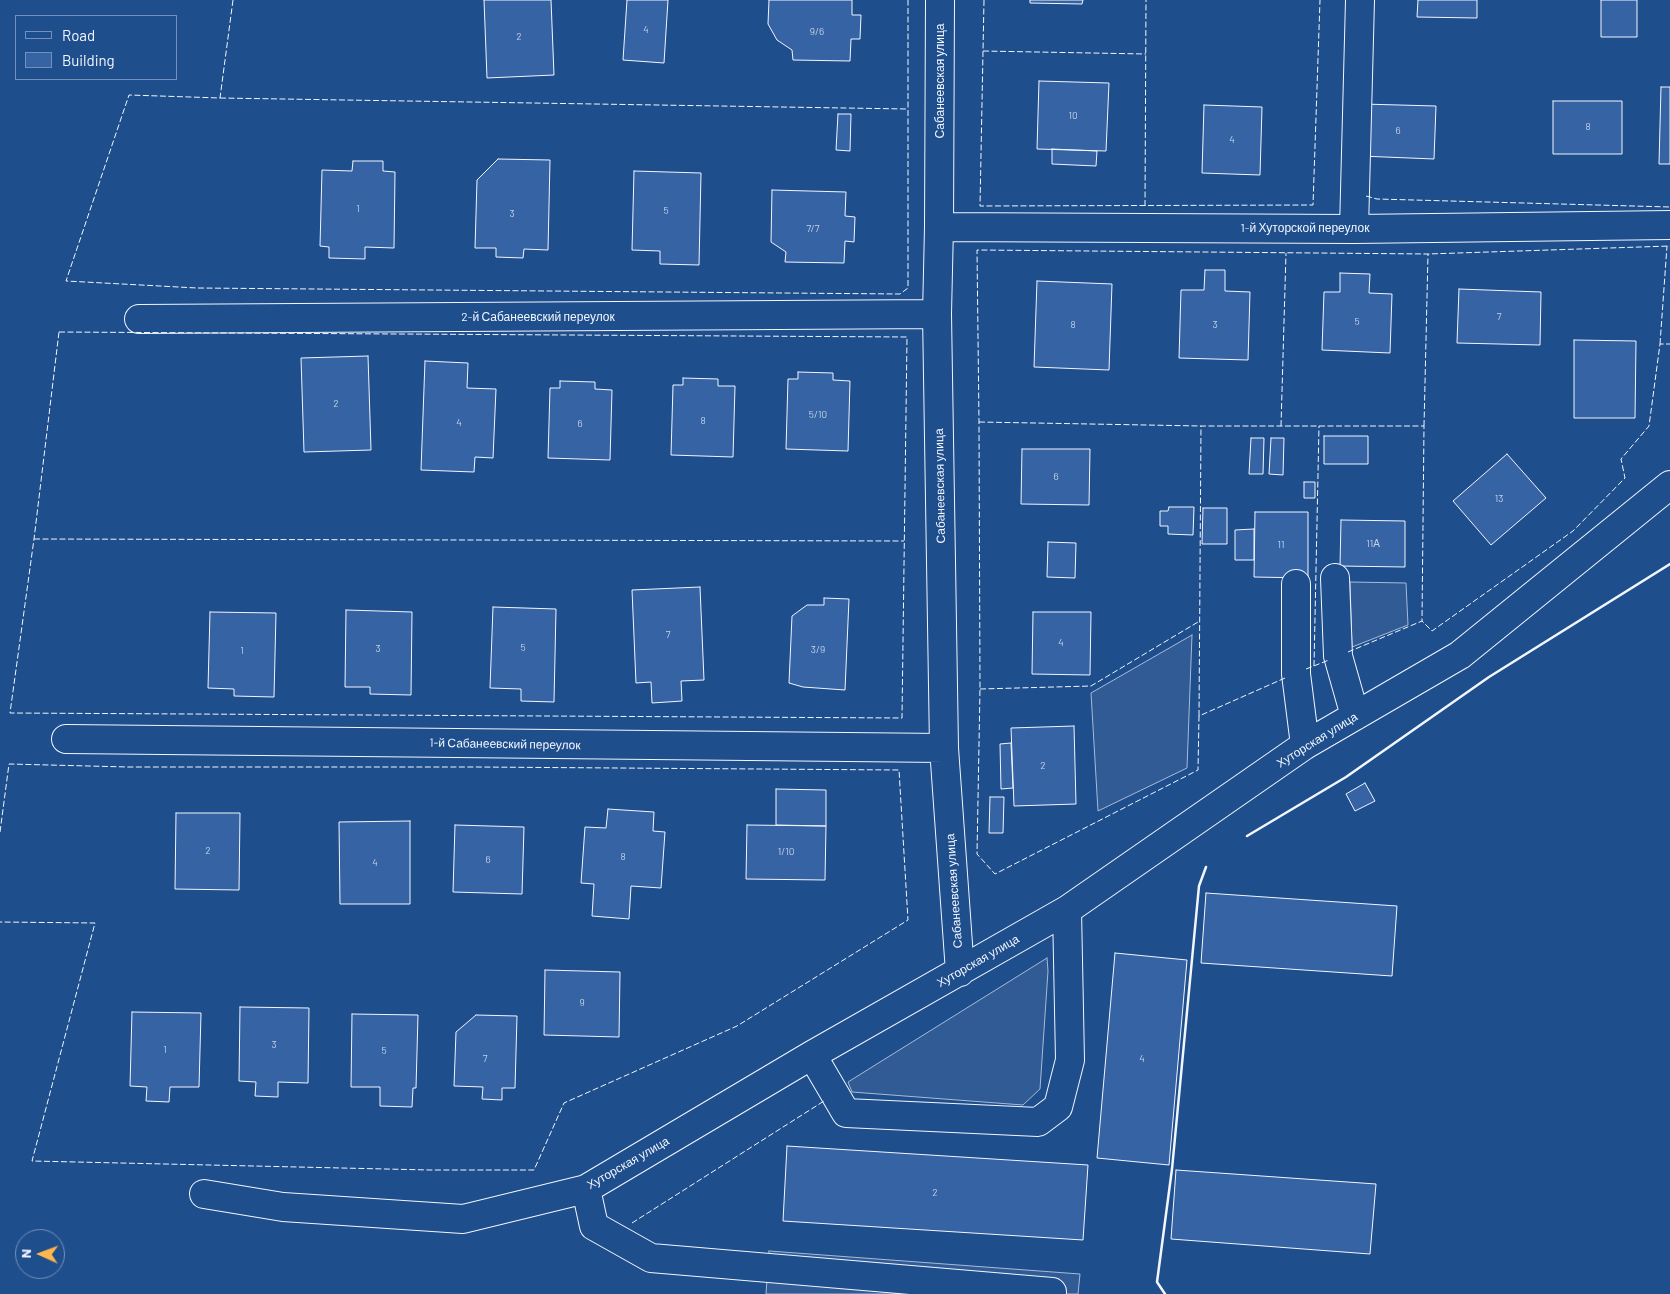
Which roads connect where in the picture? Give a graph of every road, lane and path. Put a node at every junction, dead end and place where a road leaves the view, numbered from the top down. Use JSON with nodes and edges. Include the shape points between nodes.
{"nodes":[{"id":1,"x":940,"y":0,"type":"edge"},
{"id":2,"x":1360,"y":0,"type":"edge"},
{"id":3,"x":1670,"y":225,"type":"edge"},
{"id":4,"x":939,"y":227,"type":"junction"},
{"id":5,"x":1354,"y":229,"type":"junction"},
{"id":6,"x":937,"y":314,"type":"junction"},
{"id":7,"x":139,"y":319,"type":"dead end"},
{"id":8,"x":1670,"y":485,"type":"edge"},
{"id":9,"x":1335,"y":578,"type":"dead end"},
{"id":10,"x":1296,"y":584,"type":"dead end"},
{"id":11,"x":1355,"y":716,"type":"junction"},
{"id":12,"x":66,"y":739,"type":"dead end"},
{"id":13,"x":1305,"y":745,"type":"junction"},
{"id":14,"x":944,"y":748,"type":"junction"},
{"id":15,"x":1067,"y":910,"type":"junction"},
{"id":16,"x":960,"y":972,"type":"junction"},
{"id":17,"x":812,"y":1055,"type":"junction"},
{"id":18,"x":586,"y":1189,"type":"junction"},
{"id":19,"x":204,"y":1194,"type":"dead end"},
{"id":20,"x":1052,"y":1292,"type":"dead end"}],
"edges":[{"from":1,"to":4,"type":"street","name":"Сабанеевская улица"},
{"from":2,"to":5,"type":"street"},
{"from":3,"to":5,"type":"street","name":"1-й Хуторской переулок"},
{"from":4,"to":5,"type":"street","name":"1-й Хуторской переулок"},
{"from":4,"to":6,"type":"street","name":"Сабанеевская улица"},
{"from":6,"to":7,"type":"street","name":"2-й Сабанеевский переулок"},
{"from":6,"to":14,"type":"street","name":"Сабанеевская улица"},
{"from":8,"to":11,"type":"street","name":"Хуторская улица","via":[[1460,654]]},
{"from":9,"to":11,"type":"street","via":[[1338,656]]},
{"from":10,"to":13,"type":"street","via":[[1296,674]]},
{"from":11,"to":13,"type":"street","name":"Хуторская улица"},
{"from":12,"to":14,"type":"street","name":"1-й Сабанеевский переулок"},
{"from":13,"to":15,"type":"street","name":"Хуторская улица"},
{"from":14,"to":16,"type":"street","name":"Сабанеевская улица"},
{"from":15,"to":16,"type":"street","name":"Хуторская улица"},
{"from":15,"to":17,"type":"street","via":[[1070,1060],[1058,1107],[1038,1122],[846,1113]]},
{"from":16,"to":17,"type":"street","name":"Хуторская улица"},
{"from":17,"to":18,"type":"street","name":"Хуторская улица"},
{"from":18,"to":19,"type":"street","name":"Хуторская улица","via":[[464,1220],[283,1207]]},
{"from":18,"to":20,"type":"street","via":[[594,1226],[651,1258]]}]}
